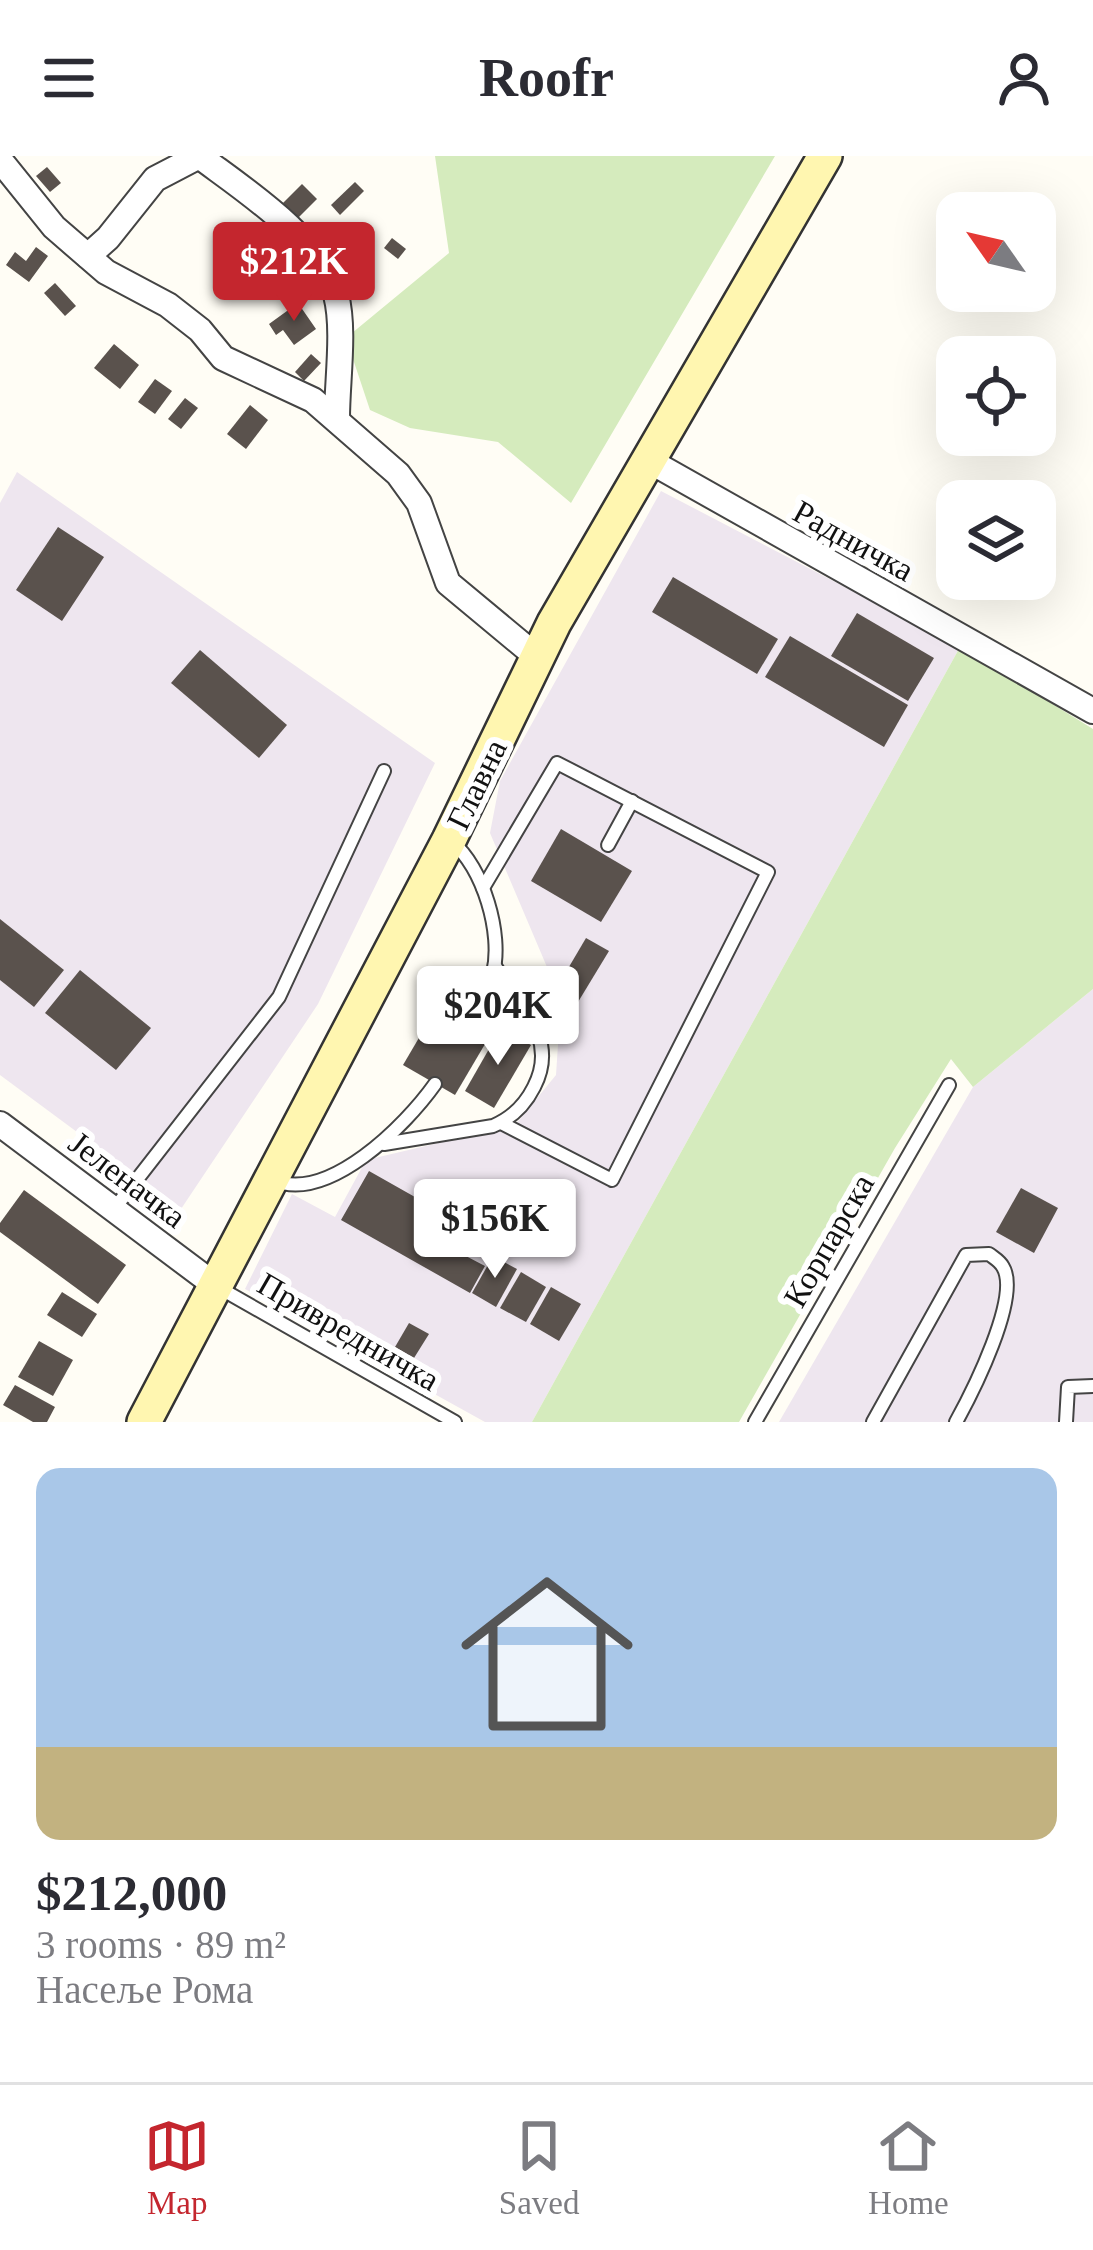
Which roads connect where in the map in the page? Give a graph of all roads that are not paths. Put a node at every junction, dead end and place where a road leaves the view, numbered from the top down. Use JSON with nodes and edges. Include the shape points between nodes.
{"nodes":[{"id":1,"x":199,"y":156,"type":"edge"},
{"id":2,"x":826,"y":156,"type":"edge"},
{"id":3,"x":0,"y":160,"type":"edge"},
{"id":4,"x":88,"y":256,"type":"junction"},
{"id":5,"x":337,"y":418,"type":"junction"},
{"id":6,"x":646,"y":460,"type":"junction"},
{"id":7,"x":537,"y":657,"type":"junction"},
{"id":8,"x":1093,"y":711,"type":"edge"},
{"id":9,"x":384,"y":771,"type":"dead end"},
{"id":10,"x":632,"y":801,"type":"junction"},
{"id":11,"x":449,"y":840,"type":"junction"},
{"id":12,"x":608,"y":845,"type":"dead end"},
{"id":13,"x":483,"y":888,"type":"junction"},
{"id":14,"x":495,"y":966,"type":"junction"},
{"id":15,"x":465,"y":1033,"type":"dead end"},
{"id":16,"x":435,"y":1084,"type":"dead end"},
{"id":17,"x":949,"y":1085,"type":"dead end"},
{"id":18,"x":501,"y":1123,"type":"junction"},
{"id":19,"x":0,"y":1124,"type":"edge"},
{"id":20,"x":384,"y":1144,"type":"junction"},
{"id":21,"x":272,"y":1179,"type":"junction"},
{"id":22,"x":113,"y":1210,"type":"junction"},
{"id":23,"x":216,"y":1286,"type":"junction"},
{"id":24,"x":1093,"y":1386,"type":"edge"},
{"id":25,"x":145,"y":1422,"type":"edge"},
{"id":26,"x":455,"y":1422,"type":"edge"},
{"id":27,"x":755,"y":1422,"type":"edge"},
{"id":28,"x":873,"y":1422,"type":"edge"},
{"id":29,"x":956,"y":1422,"type":"edge"},
{"id":30,"x":1066,"y":1422,"type":"edge"}],
"edges":[{"from":1,"to":4,"type":"street","via":[[155,179]]},
{"from":1,"to":5,"type":"street","via":[[261,202],[329,278],[339,313]]},
{"from":2,"to":6,"type":"main road","name":"Главна"},
{"from":3,"to":4,"type":"street"},
{"from":4,"to":5,"type":"street","via":[[168,305],[223,358]]},
{"from":5,"to":7,"type":"street","via":[[419,502],[448,583]]},
{"from":6,"to":7,"type":"main road","name":"Главна"},
{"from":6,"to":8,"type":"street","name":"Радничка"},
{"from":7,"to":11,"type":"main road","name":"Главна"},
{"from":9,"to":22,"type":"lane","via":[[279,997]]},
{"from":10,"to":12,"type":"lane"},
{"from":10,"to":13,"type":"lane","via":[[557,763]]},
{"from":10,"to":18,"type":"lane","via":[[768,872],[612,1180]]},
{"from":11,"to":13,"type":"lane"},
{"from":11,"to":21,"type":"main road","name":"Главна"},
{"from":13,"to":14,"type":"lane"},
{"from":14,"to":15,"type":"lane"},
{"from":14,"to":18,"type":"lane","via":[[545,1055],[530,1094]]},
{"from":16,"to":20,"type":"lane"},
{"from":17,"to":27,"type":"lane","name":"Корпарска"},
{"from":18,"to":20,"type":"lane"},
{"from":19,"to":22,"type":"street","name":"Јеленачка"},
{"from":20,"to":21,"type":"lane","via":[[313,1180],[292,1186]]},
{"from":21,"to":23,"type":"main road","name":"Главна"},
{"from":22,"to":23,"type":"street","name":"Јеленачка"},
{"from":23,"to":25,"type":"main road","name":"Главна"},
{"from":23,"to":26,"type":"lane","name":"Привредничка"},
{"from":24,"to":30,"type":"lane","via":[[1068,1387]]},
{"from":28,"to":29,"type":"lane","via":[[966,1255],[989,1254],[1004,1268],[1008,1295]]}]}
